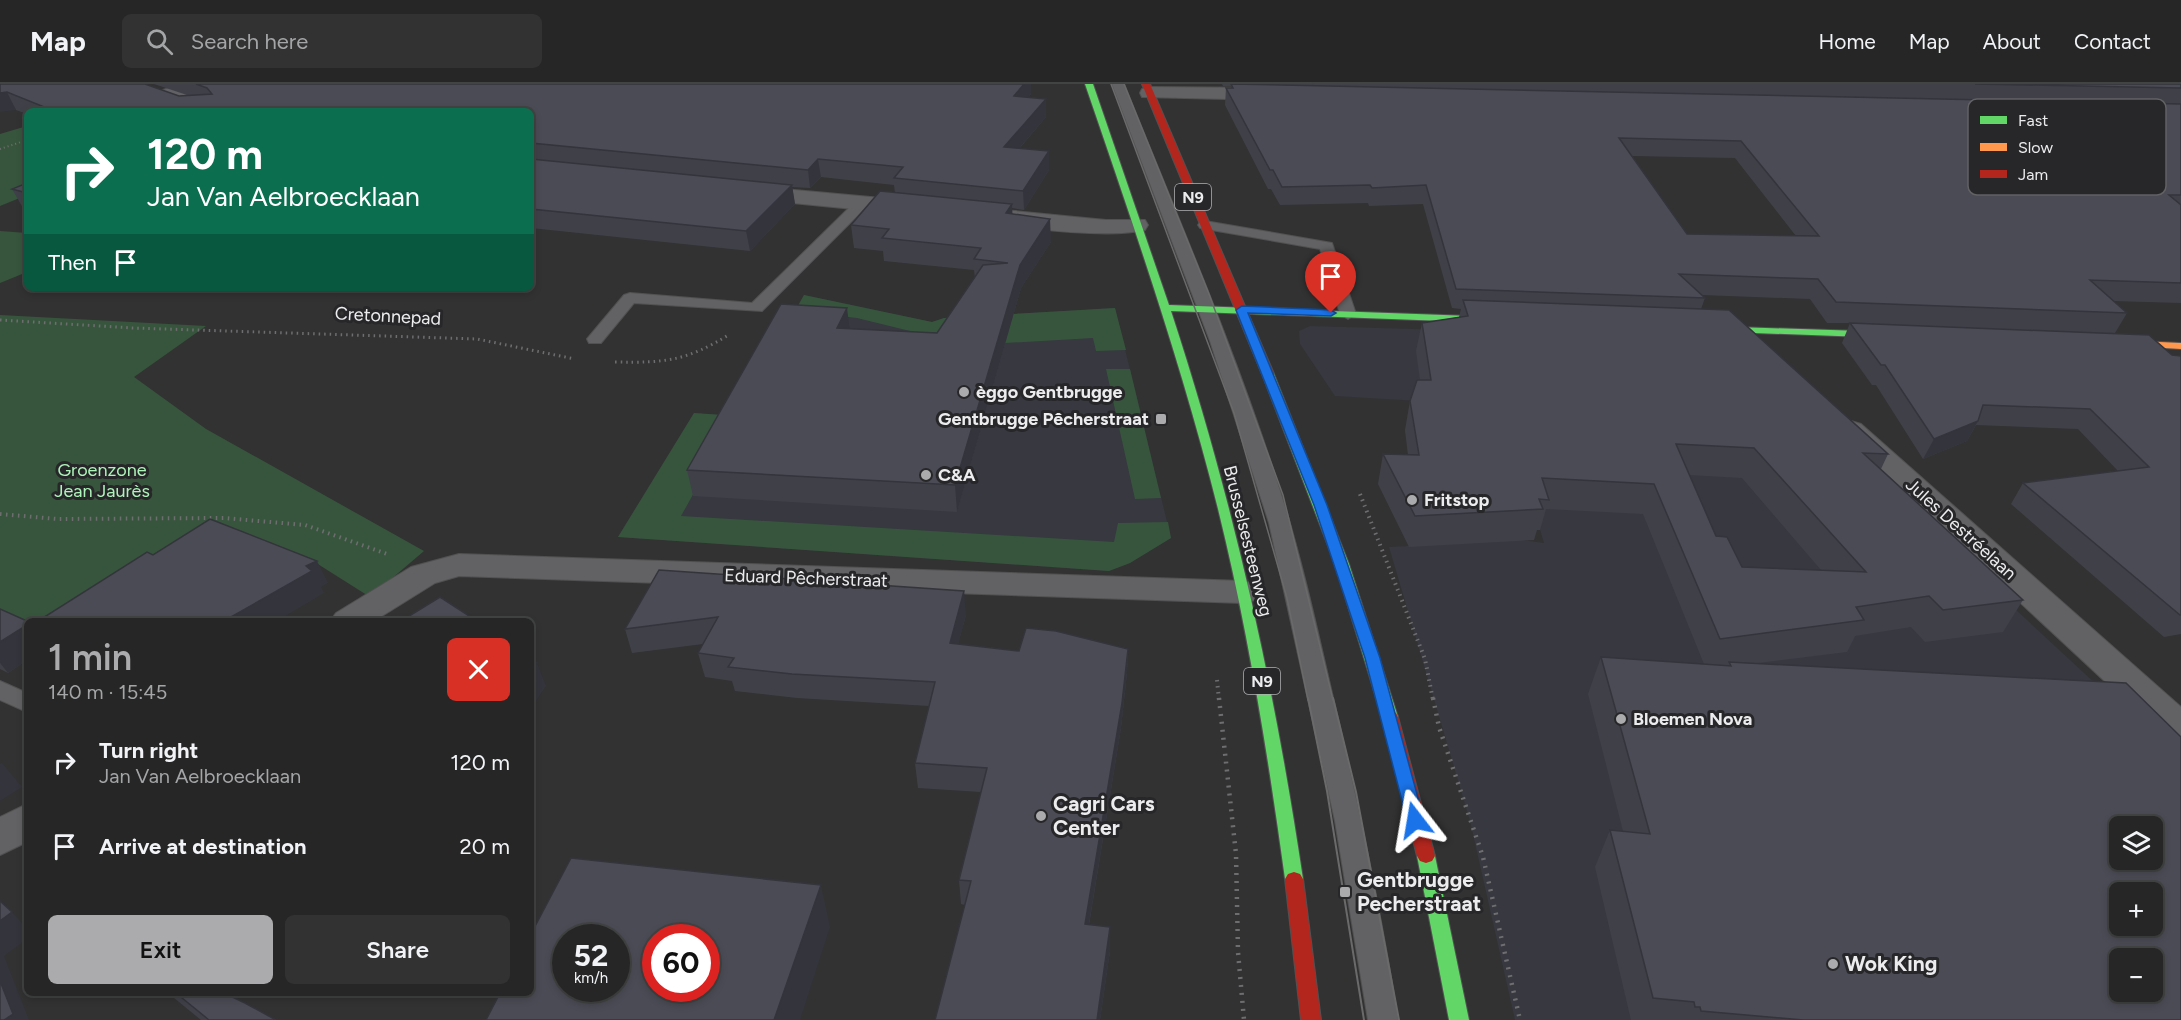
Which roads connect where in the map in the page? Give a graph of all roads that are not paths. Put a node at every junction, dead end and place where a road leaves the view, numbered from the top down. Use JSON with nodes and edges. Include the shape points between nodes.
{"nodes":[{"id":1,"x":199,"y":84,"type":"edge"},
{"id":2,"x":1089,"y":84,"type":"edge"},
{"id":3,"x":1118,"y":84,"type":"edge"},
{"id":4,"x":1147,"y":89,"type":"edge"},
{"id":5,"x":1295,"y":94,"type":"edge"},
{"id":6,"x":196,"y":107,"type":"edge"},
{"id":7,"x":735,"y":191,"type":"edge"},
{"id":8,"x":862,"y":203,"type":"junction"},
{"id":9,"x":932,"y":210,"type":"edge"},
{"id":10,"x":978,"y":214,"type":"edge"},
{"id":11,"x":1137,"y":225,"type":"junction"},
{"id":12,"x":1205,"y":225,"type":"junction"},
{"id":13,"x":1164,"y":308,"type":"junction"},
{"id":14,"x":1205,"y":309,"type":"junction"},
{"id":15,"x":1242,"y":310,"type":"junction"},
{"id":16,"x":1348,"y":314,"type":"junction"},
{"id":17,"x":1515,"y":321,"type":"edge"},
{"id":18,"x":1693,"y":328,"type":"edge"},
{"id":19,"x":1741,"y":330,"type":"junction"},
{"id":20,"x":1908,"y":336,"type":"edge"},
{"id":21,"x":595,"y":339,"type":"dead end"},
{"id":22,"x":2098,"y":343,"type":"edge"},
{"id":23,"x":2181,"y":346,"type":"edge"},
{"id":24,"x":1776,"y":362,"type":"edge"},
{"id":25,"x":1829,"y":410,"type":"edge"},
{"id":26,"x":1243,"y":592,"type":"junction"},
{"id":27,"x":353,"y":618,"type":"edge"},
{"id":28,"x":0,"y":690,"type":"edge"},
{"id":29,"x":24,"y":702,"type":"edge"},
{"id":30,"x":2181,"y":729,"type":"edge"},
{"id":31,"x":24,"y":823,"type":"edge"},
{"id":32,"x":0,"y":838,"type":"edge"},
{"id":33,"x":1311,"y":1020,"type":"edge"},
{"id":34,"x":1383,"y":1020,"type":"edge"},
{"id":35,"x":1459,"y":1020,"type":"edge"}],
"edges":[{"from":1,"to":6,"type":"street","via":[[155,93]]},
{"from":2,"to":11,"type":"main road","name":"Brusselsesteenweg","number":"N9"},
{"from":3,"to":14,"type":"lane"},
{"from":4,"to":5,"type":"street"},
{"from":4,"to":12,"type":"main road","number":"N9"},
{"from":7,"to":8,"type":"street"},
{"from":8,"to":9,"type":"street"},
{"from":8,"to":21,"type":"lane","via":[[756,308],[630,298]]},
{"from":10,"to":11,"type":"street","via":[[1106,227]]},
{"from":11,"to":13,"type":"main road","name":"Brusselsesteenweg","number":"N9"},
{"from":12,"to":15,"type":"main road","number":"N9"},
{"from":12,"to":16,"type":"lane","via":[[1327,246]]},
{"from":13,"to":14,"type":"main road"},
{"from":13,"to":26,"type":"main road","name":"Brusselsesteenweg","number":"N9","via":[[1223,508]]},
{"from":14,"to":15,"type":"main road"},
{"from":14,"to":34,"type":"lane","via":[[1261,465],[1300,599],[1343,793]]},
{"from":15,"to":16,"type":"main road"},
{"from":15,"to":35,"type":"main road","number":"N9","via":[[1316,494],[1373,658],[1448,956]]},
{"from":16,"to":17,"type":"main road"},
{"from":18,"to":19,"type":"main road"},
{"from":19,"to":20,"type":"main road"},
{"from":19,"to":24,"type":"street"},
{"from":22,"to":23,"type":"main road"},
{"from":25,"to":30,"type":"street","name":"Jules Destréelaan"},
{"from":26,"to":27,"type":"street","name":"Eduard Pêcherstraat","via":[[459,565],[423,575]]},
{"from":26,"to":33,"type":"main road","name":"Brusselsesteenweg","number":"N9","via":[[1265,694]]},
{"from":28,"to":29,"type":"lane"},
{"from":31,"to":32,"type":"street"}]}
